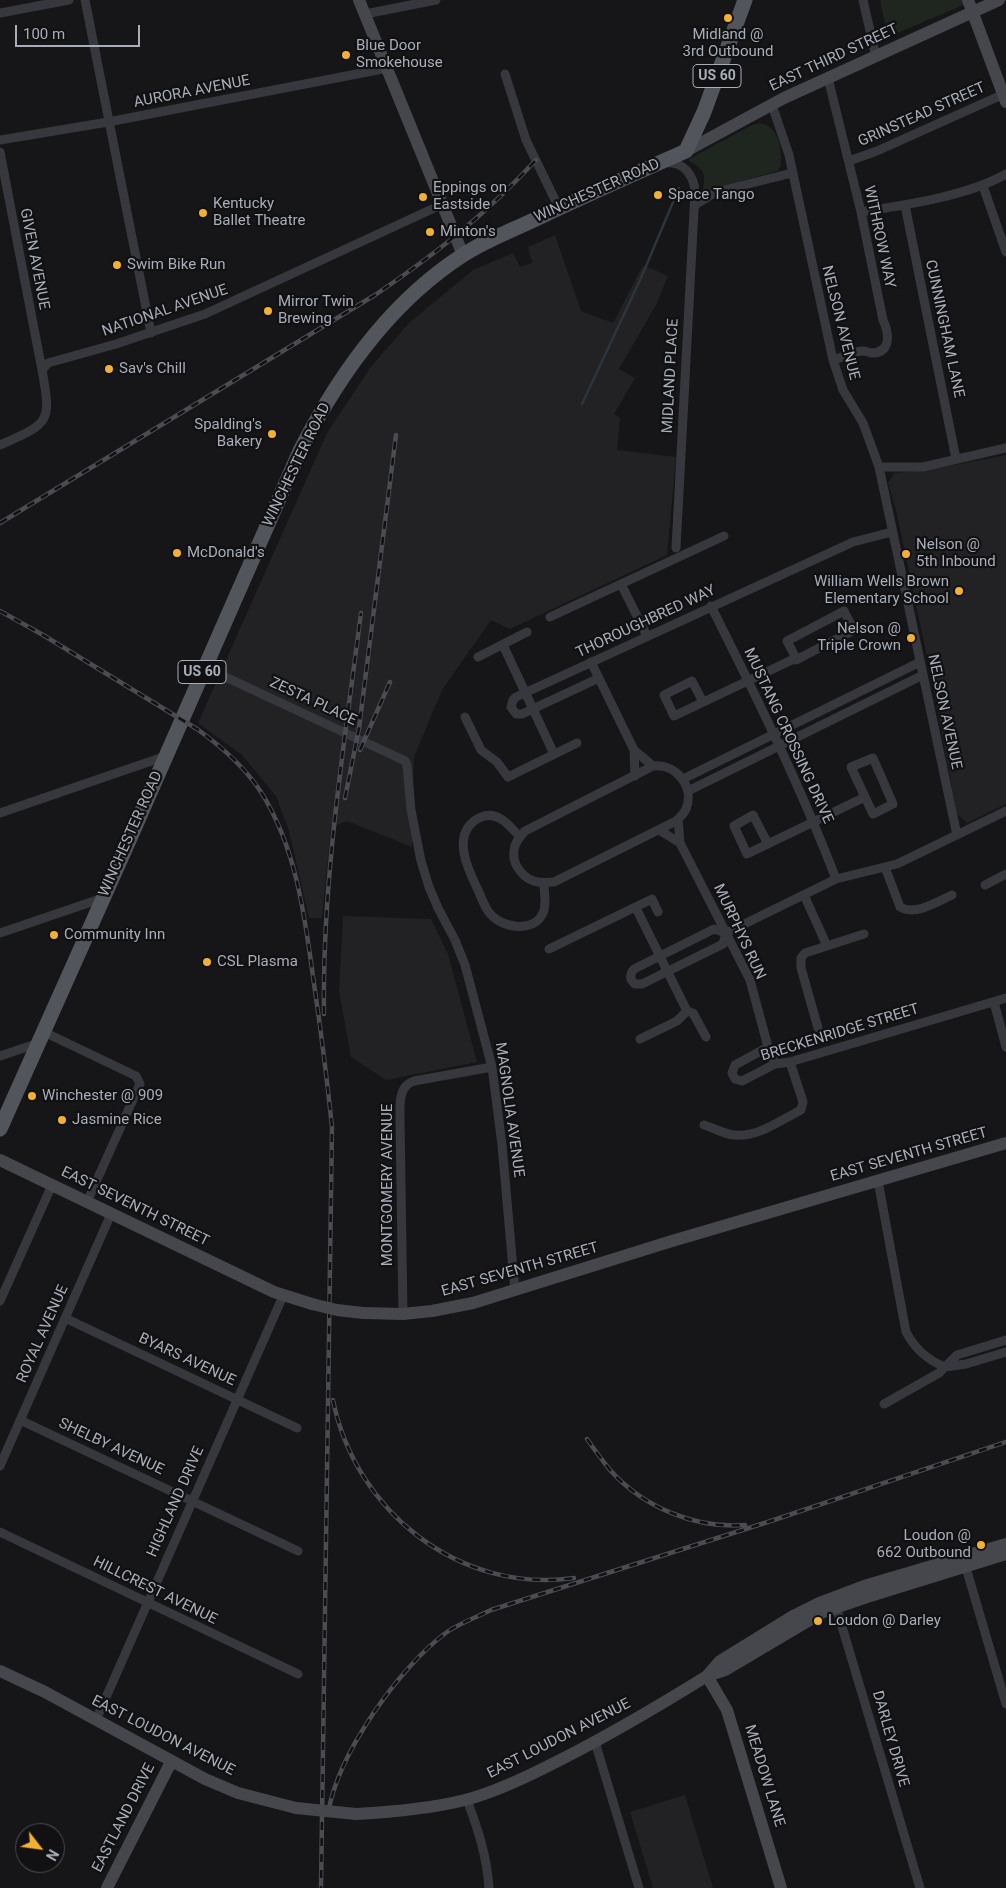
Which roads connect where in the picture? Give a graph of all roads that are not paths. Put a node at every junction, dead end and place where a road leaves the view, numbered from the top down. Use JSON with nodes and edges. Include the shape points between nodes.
{"nodes":[{"id":1,"x":69,"y":0,"type":"edge"},
{"id":2,"x":85,"y":0,"type":"edge"},
{"id":3,"x":359,"y":0,"type":"edge"},
{"id":4,"x":436,"y":0,"type":"edge"},
{"id":5,"x":745,"y":0,"type":"edge"},
{"id":6,"x":863,"y":0,"type":"edge"},
{"id":7,"x":968,"y":0,"type":"edge"},
{"id":8,"x":999,"y":0,"type":"edge"},
{"id":9,"x":972,"y":12,"type":"junction"},
{"id":10,"x":0,"y":13,"type":"edge"},
{"id":11,"x":365,"y":14,"type":"junction"},
{"id":12,"x":876,"y":57,"type":"junction"},
{"id":13,"x":388,"y":68,"type":"junction"},
{"id":14,"x":505,"y":74,"type":"dead end"},
{"id":15,"x":828,"y":78,"type":"junction"},
{"id":16,"x":1005,"y":96,"type":"edge"},
{"id":17,"x":772,"y":105,"type":"junction"},
{"id":18,"x":108,"y":122,"type":"junction"},
{"id":19,"x":0,"y":140,"type":"edge"},
{"id":20,"x":686,"y":151,"type":"junction"},
{"id":21,"x":0,"y":152,"type":"edge"},
{"id":22,"x":849,"y":161,"type":"junction"},
{"id":23,"x":658,"y":163,"type":"junction"},
{"id":24,"x":792,"y":173,"type":"junction"},
{"id":25,"x":1006,"y":174,"type":"edge"},
{"id":26,"x":983,"y":186,"type":"junction"},
{"id":27,"x":443,"y":204,"type":"junction"},
{"id":28,"x":695,"y":205,"type":"junction"},
{"id":29,"x":905,"y":205,"type":"junction"},
{"id":30,"x":559,"y":208,"type":"junction"},
{"id":31,"x":861,"y":212,"type":"junction"},
{"id":32,"x":1006,"y":252,"type":"edge"},
{"id":33,"x":463,"y":255,"type":"junction"},
{"id":34,"x":151,"y":333,"type":"junction"},
{"id":35,"x":833,"y":360,"type":"junction"},
{"id":36,"x":42,"y":370,"type":"junction"},
{"id":37,"x":0,"y":445,"type":"edge"},
{"id":38,"x":1006,"y":448,"type":"edge"},
{"id":39,"x":956,"y":459,"type":"junction"},
{"id":40,"x":879,"y":467,"type":"junction"},
{"id":41,"x":892,"y":532,"type":"junction"},
{"id":42,"x":724,"y":536,"type":"dead end"},
{"id":43,"x":676,"y":548,"type":"dead end"},
{"id":44,"x":621,"y":584,"type":"junction"},
{"id":45,"x":711,"y":606,"type":"junction"},
{"id":46,"x":550,"y":617,"type":"dead end"},
{"id":47,"x":527,"y":632,"type":"dead end"},
{"id":48,"x":648,"y":636,"type":"junction"},
{"id":49,"x":503,"y":645,"type":"junction"},
{"id":50,"x":478,"y":657,"type":"dead end"},
{"id":51,"x":796,"y":658,"type":"junction"},
{"id":52,"x":592,"y":662,"type":"junction"},
{"id":53,"x":920,"y":662,"type":"junction"},
{"id":54,"x":204,"y":667,"type":"junction"},
{"id":55,"x":923,"y":675,"type":"junction"},
{"id":56,"x":599,"y":678,"type":"junction"},
{"id":57,"x":748,"y":681,"type":"junction"},
{"id":58,"x":525,"y":693,"type":"junction"},
{"id":59,"x":703,"y":702,"type":"junction"},
{"id":60,"x":533,"y":709,"type":"junction"},
{"id":61,"x":465,"y":717,"type":"dead end"},
{"id":62,"x":774,"y":734,"type":"junction"},
{"id":63,"x":577,"y":743,"type":"dead end"},
{"id":64,"x":779,"y":745,"type":"junction"},
{"id":65,"x":634,"y":750,"type":"junction"},
{"id":66,"x":554,"y":754,"type":"junction"},
{"id":67,"x":166,"y":756,"type":"junction"},
{"id":68,"x":407,"y":765,"type":"joint"},
{"id":69,"x":649,"y":768,"type":"junction"},
{"id":70,"x":635,"y":776,"type":"junction"},
{"id":71,"x":683,"y":779,"type":"junction"},
{"id":72,"x":688,"y":791,"type":"junction"},
{"id":73,"x":865,"y":797,"type":"junction"},
{"id":74,"x":1006,"y":811,"type":"edge"},
{"id":75,"x":0,"y":813,"type":"edge"},
{"id":76,"x":678,"y":819,"type":"junction"},
{"id":77,"x":814,"y":821,"type":"junction"},
{"id":78,"x":659,"y":830,"type":"junction"},
{"id":79,"x":957,"y":835,"type":"junction"},
{"id":80,"x":520,"y":837,"type":"junction"},
{"id":81,"x":680,"y":843,"type":"junction"},
{"id":82,"x":768,"y":844,"type":"dead end"},
{"id":83,"x":885,"y":867,"type":"junction"},
{"id":84,"x":1006,"y":874,"type":"edge"},
{"id":85,"x":836,"y":879,"type":"junction"},
{"id":86,"x":544,"y":883,"type":"junction"},
{"id":87,"x":985,"y":885,"type":"dead end"},
{"id":88,"x":804,"y":895,"type":"junction"},
{"id":89,"x":952,"y":896,"type":"dead end"},
{"id":90,"x":103,"y":898,"type":"junction"},
{"id":91,"x":636,"y":908,"type":"junction"},
{"id":92,"x":658,"y":912,"type":"dead end"},
{"id":93,"x":0,"y":933,"type":"edge"},
{"id":94,"x":726,"y":933,"type":"junction"},
{"id":95,"x":864,"y":934,"type":"dead end"},
{"id":96,"x":827,"y":946,"type":"junction"},
{"id":97,"x":548,"y":949,"type":"dead end"},
{"id":98,"x":660,"y":955,"type":"junction"},
{"id":99,"x":668,"y":972,"type":"junction"},
{"id":100,"x":1006,"y":998,"type":"edge"},
{"id":101,"x":994,"y":1002,"type":"junction"},
{"id":102,"x":687,"y":1011,"type":"junction"},
{"id":103,"x":818,"y":1028,"type":"dead end"},
{"id":104,"x":42,"y":1037,"type":"junction"},
{"id":105,"x":706,"y":1037,"type":"dead end"},
{"id":106,"x":640,"y":1039,"type":"dead end"},
{"id":107,"x":1006,"y":1047,"type":"edge"},
{"id":108,"x":768,"y":1048,"type":"junction"},
{"id":109,"x":0,"y":1056,"type":"edge"},
{"id":110,"x":790,"y":1062,"type":"junction"},
{"id":111,"x":776,"y":1064,"type":"junction"},
{"id":112,"x":492,"y":1067,"type":"junction"},
{"id":113,"x":704,"y":1125,"type":"dead end"},
{"id":114,"x":0,"y":1130,"type":"edge"},
{"id":115,"x":1006,"y":1143,"type":"edge"},
{"id":116,"x":0,"y":1160,"type":"edge"},
{"id":117,"x":878,"y":1181,"type":"junction"},
{"id":118,"x":52,"y":1185,"type":"junction"},
{"id":119,"x":88,"y":1202,"type":"junction"},
{"id":120,"x":111,"y":1214,"type":"junction"},
{"id":121,"x":515,"y":1291,"type":"junction"},
{"id":122,"x":283,"y":1296,"type":"junction"},
{"id":123,"x":0,"y":1301,"type":"edge"},
{"id":124,"x":403,"y":1314,"type":"junction"},
{"id":125,"x":65,"y":1318,"type":"junction"},
{"id":126,"x":1006,"y":1340,"type":"edge"},
{"id":127,"x":1006,"y":1352,"type":"edge"},
{"id":128,"x":945,"y":1368,"type":"junction"},
{"id":129,"x":237,"y":1400,"type":"junction"},
{"id":130,"x":884,"y":1404,"type":"dead end"},
{"id":131,"x":20,"y":1420,"type":"junction"},
{"id":132,"x":297,"y":1428,"type":"dead end"},
{"id":133,"x":0,"y":1466,"type":"edge"},
{"id":134,"x":192,"y":1500,"type":"junction"},
{"id":135,"x":0,"y":1532,"type":"edge"},
{"id":136,"x":1006,"y":1544,"type":"edge"},
{"id":137,"x":298,"y":1551,"type":"dead end"},
{"id":138,"x":1006,"y":1554,"type":"edge"},
{"id":139,"x":964,"y":1561,"type":"junction"},
{"id":140,"x":835,"y":1602,"type":"junction"},
{"id":141,"x":147,"y":1603,"type":"junction"},
{"id":142,"x":0,"y":1671,"type":"edge"},
{"id":143,"x":298,"y":1674,"type":"dead end"},
{"id":144,"x":707,"y":1676,"type":"junction"},
{"id":145,"x":1006,"y":1704,"type":"edge"},
{"id":146,"x":96,"y":1720,"type":"junction"},
{"id":147,"x":594,"y":1742,"type":"junction"},
{"id":148,"x":171,"y":1762,"type":"junction"},
{"id":149,"x":466,"y":1800,"type":"junction"},
{"id":150,"x":107,"y":1888,"type":"edge"},
{"id":151,"x":489,"y":1888,"type":"edge"},
{"id":152,"x":639,"y":1888,"type":"edge"},
{"id":153,"x":781,"y":1888,"type":"edge"},
{"id":154,"x":920,"y":1888,"type":"edge"}],
"edges":[{"from":1,"to":10,"type":"street"},
{"from":2,"to":18,"type":"street"},
{"from":3,"to":11,"type":"street"},
{"from":4,"to":11,"type":"street"},
{"from":5,"to":20,"type":"main road","number":"US 60","via":[[704,112]]},
{"from":6,"to":12,"type":"street"},
{"from":7,"to":9,"type":"street"},
{"from":8,"to":9,"type":"street","name":"EAST THIRD STREET"},
{"from":9,"to":12,"type":"street","name":"EAST THIRD STREET"},
{"from":9,"to":16,"type":"street"},
{"from":11,"to":13,"type":"street"},
{"from":12,"to":15,"type":"street","name":"EAST THIRD STREET"},
{"from":13,"to":18,"type":"street","name":"AURORA AVENUE"},
{"from":13,"to":27,"type":"street"},
{"from":14,"to":30,"type":"street","via":[[526,140]]},
{"from":15,"to":17,"type":"street","name":"EAST THIRD STREET"},
{"from":15,"to":22,"type":"street","name":"WITHROW WAY"},
{"from":16,"to":22,"type":"street","name":"GRINSTEAD STREET"},
{"from":17,"to":20,"type":"street","name":"EAST THIRD STREET"},
{"from":17,"to":24,"type":"street","name":"NELSON AVENUE"},
{"from":18,"to":19,"type":"street","name":"AURORA AVENUE"},
{"from":18,"to":34,"type":"street"},
{"from":20,"to":23,"type":"main road","name":"WINCHESTER ROAD","number":"US 60"},
{"from":21,"to":36,"type":"street","name":"GIVEN AVENUE"},
{"from":22,"to":31,"type":"street","name":"WITHROW WAY"},
{"from":23,"to":28,"type":"street","name":"MIDLAND PLACE","via":[[672,162],[689,173],[694,184]]},
{"from":23,"to":30,"type":"main road","name":"WINCHESTER ROAD","number":"US 60"},
{"from":24,"to":28,"type":"street","via":[[716,192]]},
{"from":24,"to":35,"type":"street","name":"NELSON AVENUE"},
{"from":25,"to":26,"type":"street"},
{"from":26,"to":29,"type":"street"},
{"from":26,"to":32,"type":"street"},
{"from":27,"to":33,"type":"street"},
{"from":27,"to":34,"type":"street","name":"NATIONAL AVENUE","via":[[231,304]]},
{"from":28,"to":43,"type":"street","name":"MIDLAND PLACE"},
{"from":29,"to":31,"type":"street"},
{"from":29,"to":39,"type":"street","name":"CUNNINGHAM LANE"},
{"from":30,"to":33,"type":"main road","name":"WINCHESTER ROAD","number":"US 60"},
{"from":31,"to":35,"type":"street","name":"WITHROW WAY","via":[[888,335],[887,343],[879,351],[863,351]]},
{"from":33,"to":54,"type":"main road","name":"WINCHESTER ROAD","number":"US 60","via":[[418,290],[381,326],[334,389],[300,451]]},
{"from":34,"to":36,"type":"street","name":"NATIONAL AVENUE","via":[[52,362]]},
{"from":35,"to":40,"type":"street","name":"NELSON AVENUE","via":[[843,390],[863,423]]},
{"from":36,"to":37,"type":"street","via":[[48,400],[45,417],[32,430]]},
{"from":38,"to":39,"type":"street"},
{"from":39,"to":40,"type":"street","via":[[922,466]]},
{"from":40,"to":41,"type":"street","name":"NELSON AVENUE"},
{"from":41,"to":45,"type":"street","name":"THOROUGHBRED WAY","via":[[853,542]]},
{"from":41,"to":53,"type":"street","name":"NELSON AVENUE"},
{"from":42,"to":44,"type":"street"},
{"from":44,"to":46,"type":"street"},
{"from":44,"to":48,"type":"street"},
{"from":45,"to":48,"type":"street","name":"THOROUGHBRED WAY"},
{"from":45,"to":57,"type":"street","name":"MUSTANG CROSSING DRIVE"},
{"from":47,"to":49,"type":"street"},
{"from":48,"to":52,"type":"street","name":"THOROUGHBRED WAY"},
{"from":49,"to":50,"type":"street"},
{"from":49,"to":58,"type":"street"},
{"from":51,"to":51,"type":"street","via":[[787,641],[844,611],[854,630]]},
{"from":51,"to":57,"type":"street"},
{"from":52,"to":56,"type":"street"},
{"from":52,"to":58,"type":"street","name":"THOROUGHBRED WAY"},
{"from":53,"to":55,"type":"street","name":"NELSON AVENUE"},
{"from":53,"to":62,"type":"street"},
{"from":54,"to":67,"type":"main road","name":"WINCHESTER ROAD","number":"US 60"},
{"from":54,"to":68,"type":"street","name":"ZESTA PLACE","via":[[401,759]]},
{"from":55,"to":64,"type":"street"},
{"from":55,"to":79,"type":"street","name":"NELSON AVENUE"},
{"from":56,"to":60,"type":"street","name":"THOROUGHBRED WAY"},
{"from":56,"to":65,"type":"street"},
{"from":57,"to":59,"type":"street"},
{"from":57,"to":62,"type":"street","name":"MUSTANG CROSSING DRIVE"},
{"from":58,"to":60,"type":"street"},
{"from":58,"to":60,"type":"street","name":"THOROUGHBRED WAY","via":[[513,700],[511,708],[519,715]]},
{"from":59,"to":59,"type":"street","via":[[674,716],[664,695],[692,681]]},
{"from":60,"to":66,"type":"street"},
{"from":61,"to":66,"type":"street","via":[[481,750],[497,762],[508,777]]},
{"from":62,"to":64,"type":"street","name":"MUSTANG CROSSING DRIVE"},
{"from":62,"to":71,"type":"street"},
{"from":63,"to":66,"type":"street"},
{"from":64,"to":72,"type":"street"},
{"from":64,"to":77,"type":"street","name":"MUSTANG CROSSING DRIVE"},
{"from":65,"to":69,"type":"street"},
{"from":65,"to":70,"type":"street"},
{"from":67,"to":75,"type":"street"},
{"from":67,"to":90,"type":"main road","name":"WINCHESTER ROAD","number":"US 60"},
{"from":68,"to":112,"type":"street","name":"MAGNOLIA AVENUE","via":[[411,810],[421,861],[435,901],[465,965]]},
{"from":69,"to":70,"type":"street"},
{"from":69,"to":71,"type":"street","via":[[667,768]]},
{"from":70,"to":80,"type":"street","via":[[525,831]]},
{"from":71,"to":72,"type":"street"},
{"from":72,"to":76,"type":"street","via":[[686,810]]},
{"from":73,"to":73,"type":"street","via":[[873,814],[893,804],[873,758],[851,768]]},
{"from":73,"to":77,"type":"street"},
{"from":74,"to":79,"type":"street"},
{"from":76,"to":78,"type":"street"},
{"from":76,"to":81,"type":"street","name":"MURPHYS RUN"},
{"from":77,"to":82,"type":"street"},
{"from":77,"to":85,"type":"street","name":"MUSTANG CROSSING DRIVE"},
{"from":78,"to":81,"type":"street"},
{"from":78,"to":86,"type":"street","via":[[554,882]]},
{"from":79,"to":83,"type":"street"},
{"from":80,"to":86,"type":"street","via":[[514,850],[517,866],[528,879]]},
{"from":80,"to":86,"type":"street","via":[[496,816],[486,815],[470,824],[464,835],[466,866],[488,912],[509,924],[532,925],[545,911]]},
{"from":81,"to":94,"type":"street","name":"MURPHYS RUN"},
{"from":83,"to":85,"type":"street"},
{"from":83,"to":89,"type":"street","via":[[900,907],[906,911]]},
{"from":84,"to":87,"type":"street"},
{"from":85,"to":88,"type":"street"},
{"from":88,"to":94,"type":"street"},
{"from":88,"to":96,"type":"street"},
{"from":90,"to":93,"type":"street"},
{"from":90,"to":104,"type":"main road","name":"WINCHESTER ROAD","number":"US 60"},
{"from":91,"to":92,"type":"street","via":[[652,899]]},
{"from":91,"to":97,"type":"street"},
{"from":91,"to":98,"type":"street"},
{"from":94,"to":98,"type":"street","via":[[714,929]]},
{"from":94,"to":99,"type":"street","via":[[723,944]]},
{"from":94,"to":108,"type":"street","name":"MURPHYS RUN","via":[[750,980]]},
{"from":95,"to":96,"type":"street"},
{"from":96,"to":103,"type":"street","via":[[805,953],[800,962]]},
{"from":98,"to":99,"type":"street"},
{"from":98,"to":99,"type":"street","via":[[634,969],[631,979],[635,984],[642,984]]},
{"from":99,"to":102,"type":"street"},
{"from":100,"to":101,"type":"street","name":"BRECKENRIDGE STREET"},
{"from":101,"to":107,"type":"street"},
{"from":101,"to":110,"type":"street","name":"BRECKENRIDGE STREET"},
{"from":102,"to":105,"type":"street","via":[[693,1013]]},
{"from":102,"to":106,"type":"street","via":[[677,1021]]},
{"from":104,"to":109,"type":"street"},
{"from":104,"to":114,"type":"main road","name":"WINCHESTER ROAD","number":"US 60"},
{"from":104,"to":119,"type":"street","via":[[136,1076],[140,1087]]},
{"from":108,"to":111,"type":"street","name":"MURPHYS RUN"},
{"from":108,"to":111,"type":"street","name":"BRECKENRIDGE STREET","via":[[735,1065],[733,1076],[742,1081]]},
{"from":110,"to":111,"type":"street","name":"BRECKENRIDGE STREET"},
{"from":110,"to":113,"type":"street","via":[[803,1102],[801,1110],[746,1135],[732,1135]]},
{"from":112,"to":121,"type":"street","name":"MAGNOLIA AVENUE"},
{"from":112,"to":124,"type":"street","name":"MONTGOMERY AVENUE","via":[[414,1080],[402,1092]]},
{"from":115,"to":117,"type":"street","name":"EAST SEVENTH STREET"},
{"from":116,"to":118,"type":"street","name":"EAST SEVENTH STREET"},
{"from":117,"to":121,"type":"street","name":"EAST SEVENTH STREET","via":[[681,1238]]},
{"from":117,"to":128,"type":"street","via":[[906,1332],[922,1354]]},
{"from":118,"to":119,"type":"street","name":"EAST SEVENTH STREET"},
{"from":118,"to":123,"type":"street"},
{"from":119,"to":120,"type":"street","name":"EAST SEVENTH STREET"},
{"from":120,"to":122,"type":"street","name":"EAST SEVENTH STREET"},
{"from":120,"to":125,"type":"street","name":"ROYAL AVENUE"},
{"from":121,"to":124,"type":"street","name":"EAST SEVENTH STREET","via":[[452,1308]]},
{"from":122,"to":124,"type":"street","name":"EAST SEVENTH STREET","bridge":true,"via":[[337,1310]]},
{"from":122,"to":129,"type":"street","name":"HIGHLAND DRIVE"},
{"from":125,"to":129,"type":"street","name":"BYARS AVENUE"},
{"from":125,"to":131,"type":"street","name":"ROYAL AVENUE"},
{"from":126,"to":128,"type":"street","via":[[957,1355]]},
{"from":127,"to":128,"type":"street"},
{"from":128,"to":130,"type":"street"},
{"from":129,"to":132,"type":"street","name":"BYARS AVENUE"},
{"from":129,"to":134,"type":"street","name":"HIGHLAND DRIVE"},
{"from":131,"to":133,"type":"street","name":"ROYAL AVENUE"},
{"from":131,"to":134,"type":"street","name":"SHELBY AVENUE"},
{"from":134,"to":137,"type":"street","name":"SHELBY AVENUE"},
{"from":134,"to":141,"type":"street","name":"HIGHLAND DRIVE"},
{"from":135,"to":141,"type":"street","name":"HILLCREST AVENUE"},
{"from":136,"to":139,"type":"street","name":"EAST LOUDON AVENUE"},
{"from":138,"to":139,"type":"street","name":"EAST LOUDON AVENUE"},
{"from":139,"to":140,"type":"street","name":"EAST LOUDON AVENUE"},
{"from":139,"to":145,"type":"street"},
{"from":140,"to":144,"type":"street","name":"EAST LOUDON AVENUE","via":[[725,1670]]},
{"from":140,"to":154,"type":"street","name":"DARLEY DRIVE"},
{"from":141,"to":143,"type":"street","name":"HILLCREST AVENUE"},
{"from":141,"to":146,"type":"street","name":"HIGHLAND DRIVE"},
{"from":142,"to":146,"type":"street","name":"EAST LOUDON AVENUE"},
{"from":144,"to":147,"type":"street","name":"EAST LOUDON AVENUE"},
{"from":144,"to":153,"type":"street","name":"MEADOW LANE","via":[[727,1710]]},
{"from":146,"to":148,"type":"street","name":"EAST LOUDON AVENUE"},
{"from":147,"to":149,"type":"street","name":"EAST LOUDON AVENUE","via":[[520,1780]]},
{"from":147,"to":152,"type":"street"},
{"from":148,"to":149,"type":"street","name":"EAST LOUDON AVENUE","bridge":true,"via":[[238,1793],[296,1808],[356,1814],[422,1809]]},
{"from":148,"to":150,"type":"street","name":"EASTLAND DRIVE"},
{"from":149,"to":151,"type":"street","via":[[486,1857]]}]}
